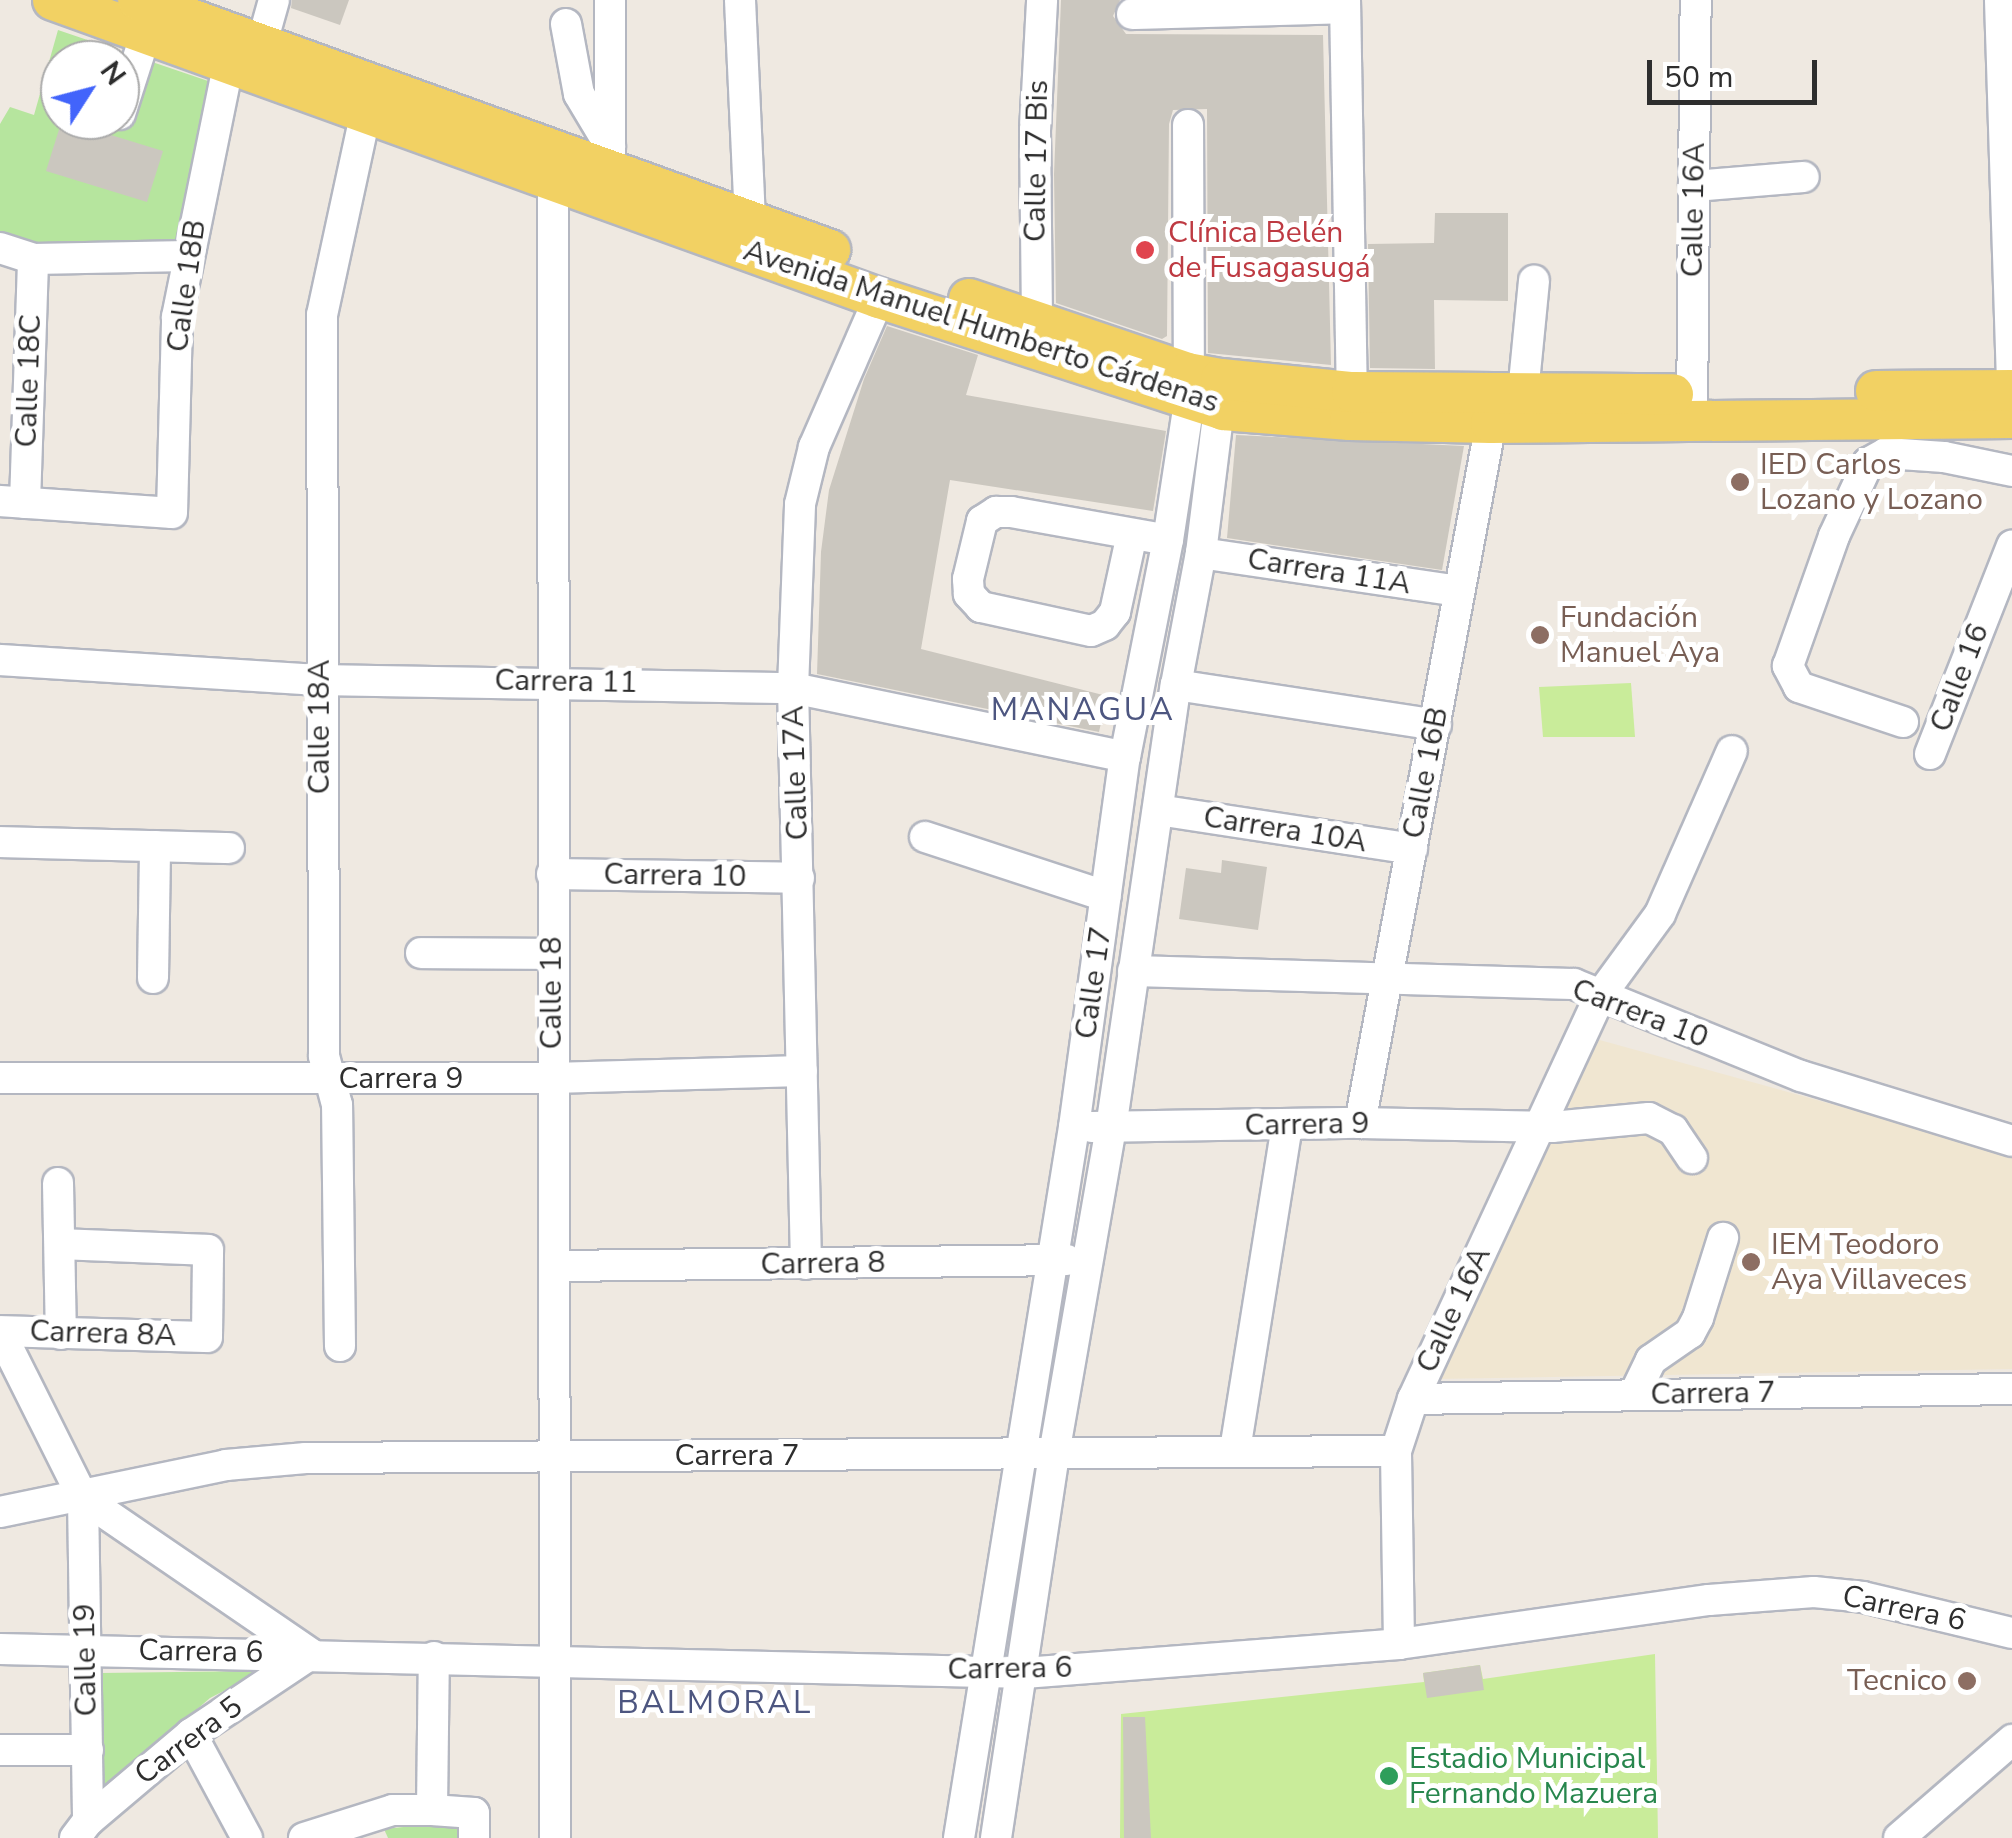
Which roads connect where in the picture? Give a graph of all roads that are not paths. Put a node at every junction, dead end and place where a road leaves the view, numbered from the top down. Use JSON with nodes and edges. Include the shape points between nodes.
{"nodes":[{"id":1,"x":53,"y":0,"type":"edge"},
{"id":2,"x":274,"y":0,"type":"edge"},
{"id":3,"x":610,"y":0,"type":"edge"},
{"id":4,"x":740,"y":0,"type":"edge"},
{"id":5,"x":1042,"y":0,"type":"edge"},
{"id":6,"x":1696,"y":0,"type":"edge"},
{"id":7,"x":2000,"y":0,"type":"edge"},
{"id":8,"x":1345,"y":4,"type":"edge"},
{"id":9,"x":150,"y":10,"type":"edge"},
{"id":10,"x":1132,"y":14,"type":"dead end"},
{"id":11,"x":566,"y":24,"type":"dead end"},
{"id":12,"x":140,"y":44,"type":"edge"},
{"id":13,"x":245,"y":53,"type":"junction"},
{"id":14,"x":366,"y":111,"type":"junction"},
{"id":15,"x":1188,"y":125,"type":"dead end"},
{"id":16,"x":610,"y":158,"type":"junction"},
{"id":17,"x":553,"y":164,"type":"junction"},
{"id":18,"x":1804,"y":177,"type":"dead end"},
{"id":19,"x":1694,"y":186,"type":"junction"},
{"id":20,"x":750,"y":221,"type":"junction"},
{"id":21,"x":2009,"y":233,"type":"edge"},
{"id":22,"x":0,"y":248,"type":"edge"},
{"id":23,"x":188,"y":256,"type":"junction"},
{"id":24,"x":32,"y":259,"type":"junction"},
{"id":25,"x":1534,"y":281,"type":"dead end"},
{"id":26,"x":879,"y":298,"type":"junction"},
{"id":27,"x":1037,"y":321,"type":"junction"},
{"id":28,"x":2012,"y":386,"type":"edge"},
{"id":29,"x":1205,"y":391,"type":"junction"},
{"id":30,"x":1352,"y":392,"type":"junction"},
{"id":31,"x":1523,"y":393,"type":"junction"},
{"id":32,"x":1692,"y":407,"type":"junction"},
{"id":33,"x":2012,"y":418,"type":"edge"},
{"id":34,"x":1491,"y":423,"type":"junction"},
{"id":35,"x":2012,"y":471,"type":"edge"},
{"id":36,"x":13,"y":502,"type":"edge"},
{"id":37,"x":1132,"y":534,"type":"junction"},
{"id":38,"x":1168,"y":540,"type":"junction"},
{"id":39,"x":2012,"y":546,"type":"edge"},
{"id":40,"x":1201,"y":552,"type":"junction"},
{"id":41,"x":1458,"y":591,"type":"junction"},
{"id":42,"x":0,"y":660,"type":"edge"},
{"id":43,"x":320,"y":680,"type":"junction"},
{"id":44,"x":552,"y":681,"type":"junction"},
{"id":45,"x":1176,"y":684,"type":"junction"},
{"id":46,"x":794,"y":688,"type":"junction"},
{"id":47,"x":1903,"y":722,"type":"dead end"},
{"id":48,"x":1436,"y":724,"type":"junction"},
{"id":49,"x":1732,"y":751,"type":"dead end"},
{"id":50,"x":1930,"y":754,"type":"dead end"},
{"id":51,"x":1125,"y":757,"type":"junction"},
{"id":52,"x":1158,"y":810,"type":"junction"},
{"id":53,"x":924,"y":837,"type":"dead end"},
{"id":54,"x":0,"y":842,"type":"edge"},
{"id":55,"x":155,"y":846,"type":"junction"},
{"id":56,"x":229,"y":848,"type":"dead end"},
{"id":57,"x":1412,"y":850,"type":"junction"},
{"id":58,"x":552,"y":874,"type":"junction"},
{"id":59,"x":799,"y":878,"type":"junction"},
{"id":60,"x":1106,"y":896,"type":"junction"},
{"id":61,"x":421,"y":953,"type":"dead end"},
{"id":62,"x":551,"y":954,"type":"junction"},
{"id":63,"x":1133,"y":970,"type":"junction"},
{"id":64,"x":153,"y":978,"type":"dead end"},
{"id":65,"x":1385,"y":980,"type":"junction"},
{"id":66,"x":1600,"y":996,"type":"junction"},
{"id":67,"x":802,"y":1071,"type":"junction"},
{"id":68,"x":0,"y":1078,"type":"edge"},
{"id":69,"x":552,"y":1078,"type":"junction"},
{"id":70,"x":330,"y":1080,"type":"junction"},
{"id":71,"x":1360,"y":1123,"type":"junction"},
{"id":72,"x":1540,"y":1126,"type":"junction"},
{"id":73,"x":1074,"y":1127,"type":"junction"},
{"id":74,"x":1286,"y":1127,"type":"junction"},
{"id":75,"x":1111,"y":1128,"type":"junction"},
{"id":76,"x":2012,"y":1142,"type":"edge"},
{"id":77,"x":1692,"y":1158,"type":"dead end"},
{"id":78,"x":58,"y":1184,"type":"dead end"},
{"id":79,"x":1723,"y":1238,"type":"dead end"},
{"id":80,"x":61,"y":1244,"type":"junction"},
{"id":81,"x":1049,"y":1260,"type":"junction"},
{"id":82,"x":1090,"y":1260,"type":"junction"},
{"id":83,"x":806,"y":1264,"type":"junction"},
{"id":84,"x":557,"y":1266,"type":"junction"},
{"id":85,"x":0,"y":1331,"type":"edge"},
{"id":86,"x":61,"y":1334,"type":"junction"},
{"id":87,"x":340,"y":1346,"type":"dead end"},
{"id":88,"x":2012,"y":1389,"type":"edge"},
{"id":89,"x":1634,"y":1395,"type":"junction"},
{"id":90,"x":1413,"y":1399,"type":"junction"},
{"id":91,"x":1235,"y":1450,"type":"junction"},
{"id":92,"x":1396,"y":1451,"type":"junction"},
{"id":93,"x":1018,"y":1454,"type":"junction"},
{"id":94,"x":1054,"y":1454,"type":"junction"},
{"id":95,"x":556,"y":1456,"type":"junction"},
{"id":96,"x":83,"y":1498,"type":"junction"},
{"id":97,"x":0,"y":1512,"type":"edge"},
{"id":98,"x":2012,"y":1633,"type":"edge"},
{"id":99,"x":1399,"y":1644,"type":"junction"},
{"id":100,"x":0,"y":1649,"type":"edge"},
{"id":101,"x":87,"y":1650,"type":"junction"},
{"id":102,"x":311,"y":1654,"type":"junction"},
{"id":103,"x":434,"y":1657,"type":"junction"},
{"id":104,"x":556,"y":1660,"type":"junction"},
{"id":105,"x":987,"y":1672,"type":"junction"},
{"id":106,"x":1024,"y":1673,"type":"junction"},
{"id":107,"x":191,"y":1734,"type":"junction"},
{"id":108,"x":2012,"y":1740,"type":"edge"},
{"id":109,"x":0,"y":1750,"type":"edge"},
{"id":110,"x":88,"y":1750,"type":"junction"},
{"id":111,"x":432,"y":1810,"type":"junction"},
{"id":112,"x":474,"y":1825,"type":"edge"},
{"id":113,"x":367,"y":1829,"type":"edge"},
{"id":114,"x":81,"y":1830,"type":"edge"},
{"id":115,"x":247,"y":1838,"type":"edge"},
{"id":116,"x":304,"y":1838,"type":"edge"},
{"id":117,"x":555,"y":1838,"type":"edge"},
{"id":118,"x":959,"y":1838,"type":"edge"},
{"id":119,"x":996,"y":1838,"type":"edge"},
{"id":120,"x":1899,"y":1838,"type":"edge"}],
"edges":[{"from":1,"to":9,"type":"main road","name":"Avenida Manuel Humberto Cárdenas"},
{"from":2,"to":13,"type":"street"},
{"from":3,"to":16,"type":"street"},
{"from":4,"to":20,"type":"street"},
{"from":5,"to":27,"type":"street","name":"Calle 17 Bis"},
{"from":6,"to":19,"type":"street","name":"Calle 16A"},
{"from":7,"to":21,"type":"street"},
{"from":8,"to":10,"type":"street"},
{"from":8,"to":30,"type":"street"},
{"from":9,"to":12,"type":"street"},
{"from":9,"to":13,"type":"main road","name":"Avenida Manuel Humberto Cárdenas"},
{"from":11,"to":16,"type":"street","via":[[579,94]]},
{"from":13,"to":14,"type":"main road","name":"Avenida Manuel Humberto Cárdenas"},
{"from":13,"to":17,"type":"main road","name":"Avenida Manuel Humberto Cárdenas"},
{"from":13,"to":23,"type":"street","name":"Calle 18B"},
{"from":14,"to":17,"type":"main road","name":"Avenida Manuel Humberto Cárdenas"},
{"from":14,"to":43,"type":"street","name":"Calle 18A","via":[[322,315]]},
{"from":15,"to":29,"type":"street","name":"Calle 17"},
{"from":16,"to":17,"type":"main road","name":"Avenida Manuel Humberto Cárdenas"},
{"from":16,"to":20,"type":"main road","name":"Avenida Manuel Humberto Cárdenas"},
{"from":17,"to":26,"type":"main road","name":"Avenida Manuel Humberto Cárdenas"},
{"from":17,"to":44,"type":"street","name":"Calle 18"},
{"from":18,"to":19,"type":"street"},
{"from":19,"to":32,"type":"street","name":"Calle 16A"},
{"from":20,"to":27,"type":"main road","name":"Avenida Manuel Humberto Cárdenas"},
{"from":21,"to":28,"type":"street"},
{"from":22,"to":24,"type":"street"},
{"from":23,"to":24,"type":"street"},
{"from":23,"to":36,"type":"street","name":"Calle 18B","via":[[177,317],[172,513]]},
{"from":24,"to":36,"type":"street","name":"Calle 18C"},
{"from":25,"to":31,"type":"street"},
{"from":26,"to":29,"type":"main road","name":"Avenida Manuel Humberto Cárdenas"},
{"from":26,"to":46,"type":"street","name":"Calle 17A","via":[[806,475]]},
{"from":27,"to":29,"type":"main road","name":"Avenida Manuel Humberto Cárdenas"},
{"from":28,"to":32,"type":"main road","name":"Avenida Manuel Humberto Cárdenas"},
{"from":29,"to":30,"type":"main road","name":"Avenida Manuel Humberto Cárdenas"},
{"from":29,"to":34,"type":"main road","name":"Avenida Manuel Humberto Cárdenas","via":[[1350,420]]},
{"from":29,"to":38,"type":"street","name":"Calle 17"},
{"from":29,"to":40,"type":"street","name":"Calle 17"},
{"from":30,"to":31,"type":"main road","name":"Avenida Manuel Humberto Cárdenas"},
{"from":31,"to":32,"type":"main road","name":"Avenida Manuel Humberto Cárdenas"},
{"from":32,"to":33,"type":"main road","name":"Avenida Manuel Humberto Cárdenas"},
{"from":32,"to":34,"type":"main road","name":"Avenida Manuel Humberto Cárdenas"},
{"from":34,"to":41,"type":"street","name":"Calle 16B"},
{"from":35,"to":47,"type":"street","via":[[1886,454],[1868,463],[1834,536],[1788,666],[1799,687]]},
{"from":37,"to":37,"type":"street","via":[[1115,612],[1091,631],[982,607],[970,594],[982,521],[996,512]]},
{"from":37,"to":38,"type":"street"},
{"from":38,"to":51,"type":"street","name":"Calle 17"},
{"from":39,"to":50,"type":"street","name":"Calle 16"},
{"from":40,"to":41,"type":"street","name":"Carrera 11A"},
{"from":40,"to":45,"type":"street","name":"Calle 17"},
{"from":41,"to":48,"type":"street","name":"Calle 16B"},
{"from":42,"to":43,"type":"street","name":"Carrera 11"},
{"from":43,"to":44,"type":"street","name":"Carrera 11"},
{"from":43,"to":70,"type":"street","name":"Calle 18A","via":[[324,1056]]},
{"from":44,"to":46,"type":"street","name":"Carrera 11"},
{"from":44,"to":58,"type":"street","name":"Calle 18"},
{"from":45,"to":48,"type":"street"},
{"from":45,"to":52,"type":"street","name":"Calle 17"},
{"from":46,"to":51,"type":"street","name":"Carrera 11"},
{"from":46,"to":59,"type":"street","name":"Calle 17A"},
{"from":48,"to":57,"type":"street","name":"Calle 16B"},
{"from":49,"to":66,"type":"street","name":"Calle 16A","via":[[1660,914]]},
{"from":51,"to":60,"type":"street","name":"Calle 17"},
{"from":52,"to":57,"type":"street","name":"Carrera 10A"},
{"from":52,"to":63,"type":"street","name":"Calle 17"},
{"from":53,"to":60,"type":"street"},
{"from":54,"to":55,"type":"street"},
{"from":55,"to":56,"type":"street"},
{"from":55,"to":64,"type":"street"},
{"from":57,"to":65,"type":"street","name":"Calle 16B"},
{"from":58,"to":59,"type":"street","name":"Carrera 10"},
{"from":58,"to":62,"type":"street","name":"Calle 18"},
{"from":59,"to":67,"type":"street","name":"Calle 17A"},
{"from":60,"to":73,"type":"street","name":"Calle 17"},
{"from":61,"to":62,"type":"street"},
{"from":62,"to":69,"type":"street","name":"Calle 18"},
{"from":63,"to":65,"type":"street","name":"Carrera 10"},
{"from":63,"to":75,"type":"street","name":"Calle 17"},
{"from":65,"to":66,"type":"street","name":"Carrera 10","via":[[1574,984]]},
{"from":65,"to":71,"type":"street","name":"Calle 16B"},
{"from":66,"to":72,"type":"street","name":"Calle 16A"},
{"from":66,"to":76,"type":"street","name":"Carrera 10","via":[[1801,1076]]},
{"from":67,"to":69,"type":"street","name":"Carrera 9"},
{"from":67,"to":83,"type":"street","name":"Calle 17A"},
{"from":68,"to":70,"type":"street","name":"Carrera 9"},
{"from":69,"to":70,"type":"street","name":"Carrera 9"},
{"from":69,"to":84,"type":"street","name":"Calle 18"},
{"from":70,"to":87,"type":"street","name":"Calle 18A","via":[[337,1106]]},
{"from":71,"to":72,"type":"street","name":"Carrera 9"},
{"from":71,"to":74,"type":"street","name":"Carrera 9"},
{"from":72,"to":77,"type":"street","name":"Carrera 9","via":[[1649,1118],[1673,1130]]},
{"from":72,"to":90,"type":"street","name":"Calle 16A"},
{"from":73,"to":75,"type":"street","name":"Carrera 9"},
{"from":73,"to":81,"type":"street","name":"Calle 17"},
{"from":74,"to":75,"type":"street","name":"Carrera 9"},
{"from":74,"to":91,"type":"street"},
{"from":75,"to":82,"type":"street","name":"Calle 17"},
{"from":78,"to":80,"type":"street"},
{"from":79,"to":89,"type":"street","via":[[1690,1332],[1651,1360]]},
{"from":80,"to":86,"type":"street"},
{"from":80,"to":86,"type":"street","name":"Carrera 8A","via":[[208,1250],[207,1336]]},
{"from":81,"to":82,"type":"street","name":"Carrera 8"},
{"from":81,"to":83,"type":"street","name":"Carrera 8"},
{"from":81,"to":93,"type":"street","name":"Calle 17"},
{"from":82,"to":94,"type":"street","name":"Calle 17"},
{"from":83,"to":84,"type":"street","name":"Carrera 8"},
{"from":84,"to":95,"type":"street","name":"Calle 18"},
{"from":85,"to":86,"type":"street","name":"Carrera 8A"},
{"from":85,"to":96,"type":"street","name":"Calle 19"},
{"from":88,"to":89,"type":"street","name":"Carrera 7"},
{"from":89,"to":90,"type":"street","name":"Carrera 7"},
{"from":90,"to":92,"type":"street","name":"Calle 16A"},
{"from":91,"to":92,"type":"street","name":"Carrera 7"},
{"from":91,"to":94,"type":"street","name":"Carrera 7"},
{"from":92,"to":99,"type":"street","name":"Calle 16A"},
{"from":93,"to":94,"type":"street","name":"Carrera 7"},
{"from":93,"to":95,"type":"street","name":"Carrera 7"},
{"from":93,"to":105,"type":"street","name":"Calle 17"},
{"from":94,"to":106,"type":"street","name":"Calle 17"},
{"from":95,"to":96,"type":"street","name":"Carrera 7","via":[[226,1465]]},
{"from":95,"to":104,"type":"street","name":"Calle 18"},
{"from":96,"to":97,"type":"street","name":"Carrera 7"},
{"from":96,"to":101,"type":"street","name":"Calle 19"},
{"from":96,"to":102,"type":"street","name":"Calle 19"},
{"from":98,"to":99,"type":"street","name":"Carrera 6","via":[[1863,1597],[1814,1592]]},
{"from":99,"to":106,"type":"street","name":"Carrera 6"},
{"from":100,"to":101,"type":"street","name":"Carrera 6"},
{"from":101,"to":102,"type":"street","name":"Carrera 6"},
{"from":101,"to":110,"type":"street","name":"Calle 19"},
{"from":102,"to":103,"type":"street","name":"Carrera 6"},
{"from":102,"to":107,"type":"street","name":"Carrera 5"},
{"from":103,"to":104,"type":"street","name":"Carrera 6"},
{"from":103,"to":111,"type":"street"},
{"from":104,"to":105,"type":"street","name":"Carrera 6"},
{"from":104,"to":117,"type":"street","name":"Calle 18"},
{"from":105,"to":106,"type":"street","name":"Carrera 6"},
{"from":105,"to":118,"type":"street","name":"Calle 17"},
{"from":106,"to":119,"type":"street","name":"Calle 17"},
{"from":107,"to":114,"type":"street","name":"Carrera 5"},
{"from":107,"to":115,"type":"street"},
{"from":108,"to":120,"type":"street"},
{"from":109,"to":110,"type":"street"},
{"from":110,"to":114,"type":"street","name":"Calle 19"},
{"from":111,"to":112,"type":"street"},
{"from":111,"to":113,"type":"street","via":[[393,1810]]},
{"from":113,"to":116,"type":"street"}]}
